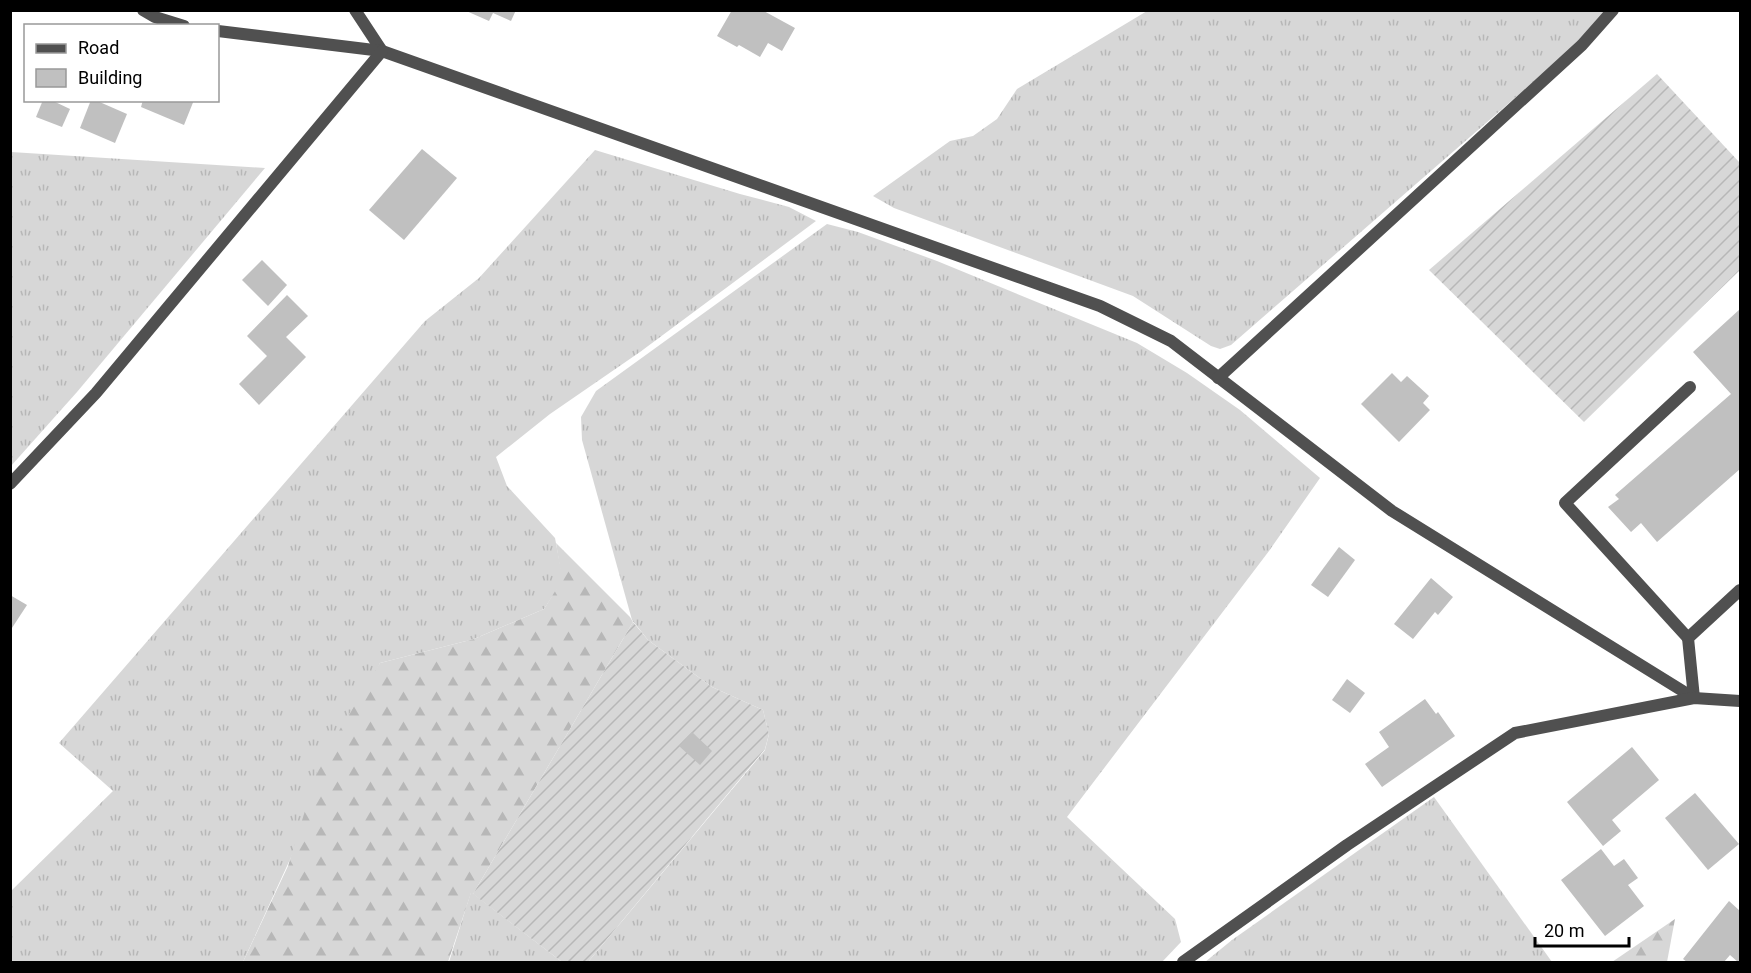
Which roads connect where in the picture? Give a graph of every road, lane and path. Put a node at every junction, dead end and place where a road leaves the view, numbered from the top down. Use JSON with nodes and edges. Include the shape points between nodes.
{"nodes":[{"id":1,"x":143,"y":10,"type":"edge"},
{"id":2,"x":355,"y":10,"type":"edge"},
{"id":3,"x":1613,"y":10,"type":"edge"},
{"id":4,"x":178,"y":24,"type":"edge"},
{"id":5,"x":219,"y":32,"type":"edge"},
{"id":6,"x":382,"y":51,"type":"junction"},
{"id":7,"x":1218,"y":378,"type":"junction"},
{"id":8,"x":1690,"y":387,"type":"dead end"},
{"id":9,"x":10,"y":484,"type":"edge"},
{"id":10,"x":1740,"y":590,"type":"edge"},
{"id":11,"x":1688,"y":638,"type":"junction"},
{"id":12,"x":1694,"y":698,"type":"junction"},
{"id":13,"x":1740,"y":701,"type":"edge"},
{"id":14,"x":1183,"y":963,"type":"edge"}],
"edges":[{"from":1,"to":4,"type":"street"},
{"from":2,"to":6,"type":"street"},
{"from":3,"to":7,"type":"street","via":[[1582,45]]},
{"from":5,"to":6,"type":"street"},
{"from":6,"to":7,"type":"street","via":[[1100,306],[1171,341]]},
{"from":6,"to":9,"type":"street","via":[[96,393]]},
{"from":7,"to":12,"type":"street","via":[[1392,511]]},
{"from":8,"to":11,"type":"street","via":[[1565,503]]},
{"from":10,"to":11,"type":"street"},
{"from":11,"to":12,"type":"street"},
{"from":12,"to":13,"type":"street"},
{"from":12,"to":14,"type":"street","via":[[1515,733],[1347,845]]}]}
